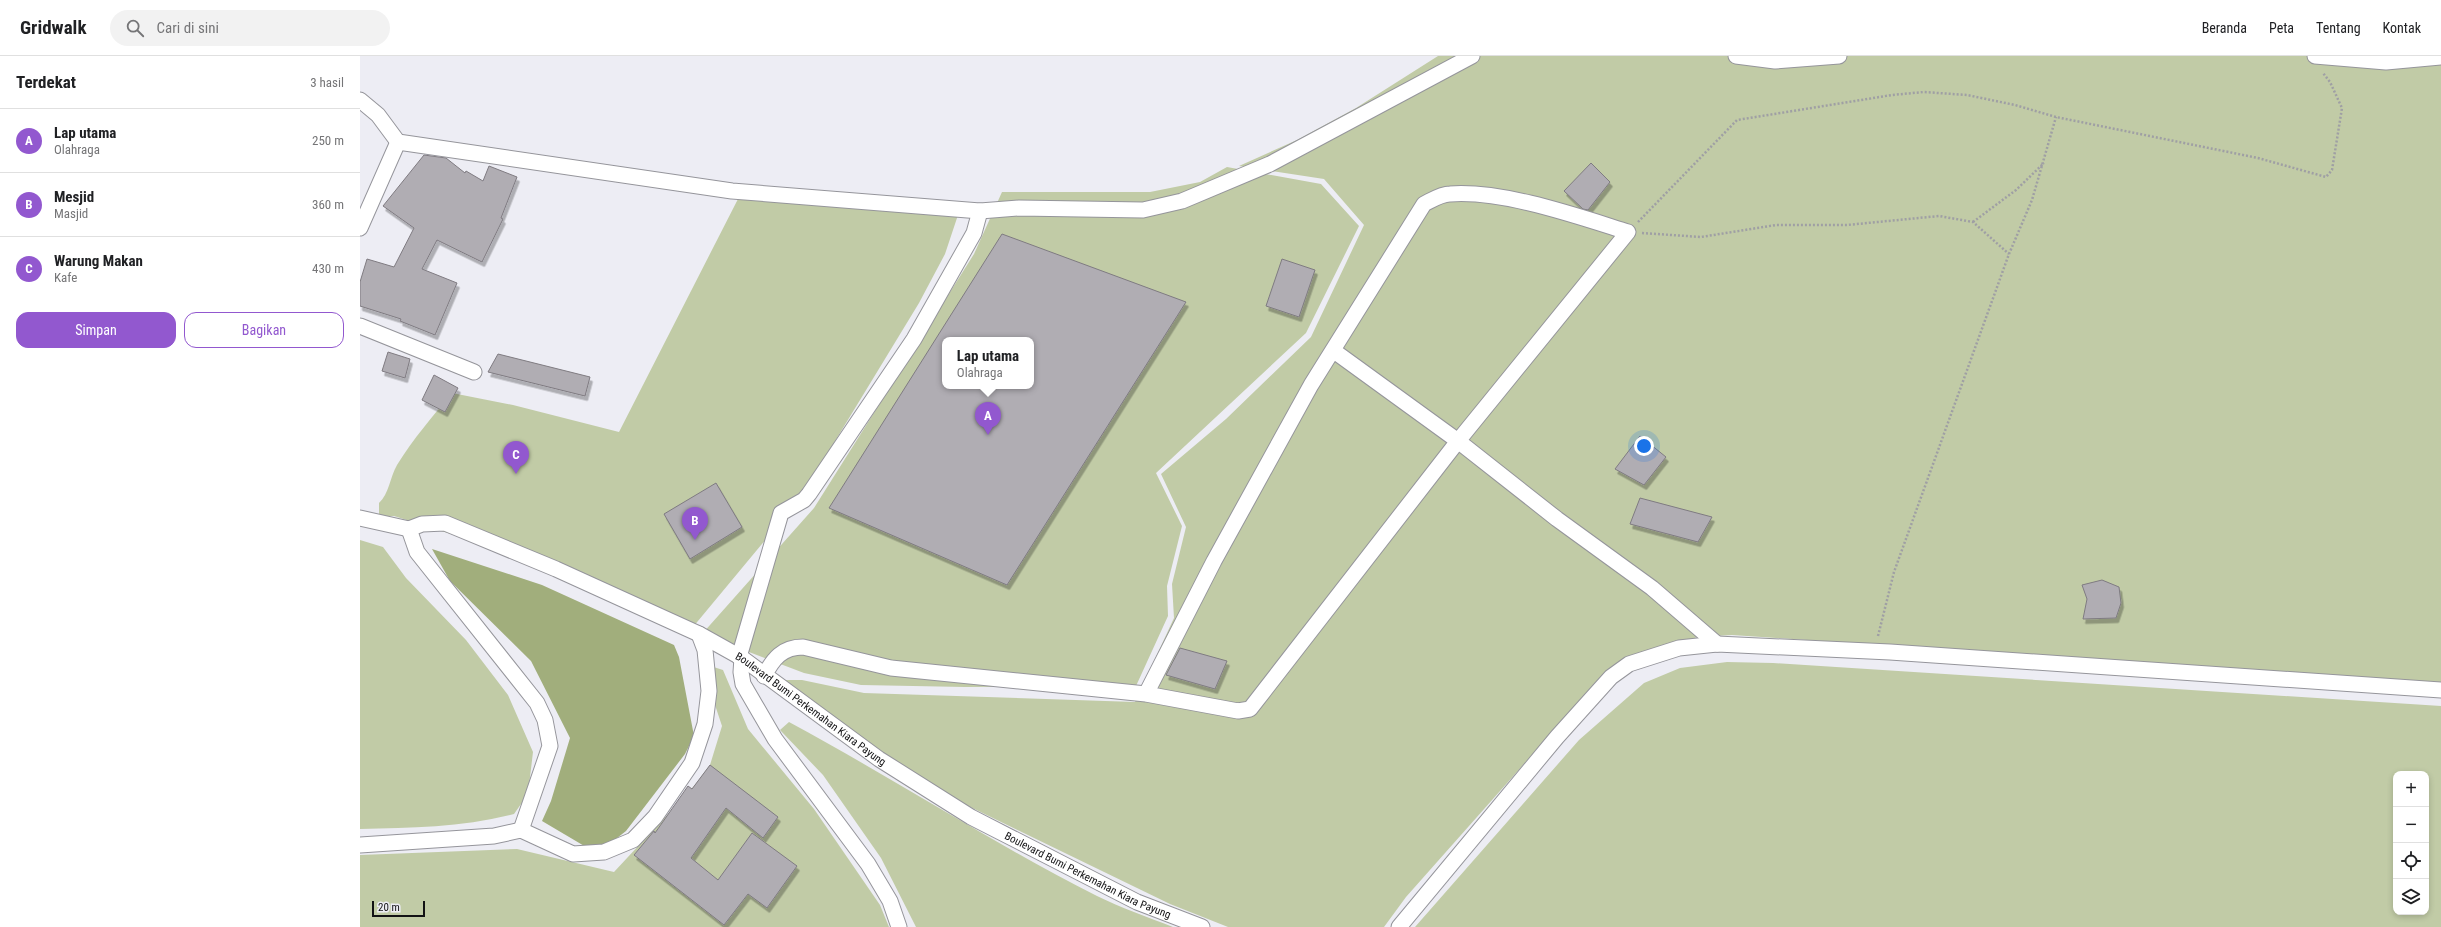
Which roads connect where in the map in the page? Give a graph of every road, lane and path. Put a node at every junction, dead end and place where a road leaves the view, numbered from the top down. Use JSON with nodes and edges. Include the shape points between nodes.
{"nodes":[{"id":1,"x":1472,"y":56,"type":"edge"},
{"id":2,"x":1736,"y":56,"type":"edge"},
{"id":3,"x":1838,"y":56,"type":"edge"},
{"id":4,"x":2315,"y":56,"type":"edge"},
{"id":5,"x":2441,"y":57,"type":"edge"},
{"id":6,"x":2321,"y":72,"type":"dead end"},
{"id":7,"x":360,"y":100,"type":"edge"},
{"id":8,"x":2056,"y":117,"type":"junction"},
{"id":9,"x":398,"y":142,"type":"junction"},
{"id":10,"x":2045,"y":162,"type":"junction"},
{"id":11,"x":980,"y":211,"type":"junction"},
{"id":12,"x":1972,"y":222,"type":"junction"},
{"id":13,"x":360,"y":228,"type":"edge"},
{"id":14,"x":1628,"y":232,"type":"junction"},
{"id":15,"x":2009,"y":254,"type":"junction"},
{"id":16,"x":360,"y":326,"type":"edge"},
{"id":17,"x":1334,"y":351,"type":"junction"},
{"id":18,"x":474,"y":372,"type":"dead end"},
{"id":19,"x":1458,"y":441,"type":"junction"},
{"id":20,"x":360,"y":518,"type":"edge"},
{"id":21,"x":409,"y":529,"type":"junction"},
{"id":22,"x":699,"y":634,"type":"junction"},
{"id":23,"x":1717,"y":644,"type":"junction"},
{"id":24,"x":1874,"y":652,"type":"junction"},
{"id":25,"x":740,"y":657,"type":"junction"},
{"id":26,"x":764,"y":676,"type":"junction"},
{"id":27,"x":2441,"y":690,"type":"edge"},
{"id":28,"x":1146,"y":694,"type":"junction"},
{"id":29,"x":521,"y":830,"type":"junction"},
{"id":30,"x":360,"y":845,"type":"edge"},
{"id":31,"x":900,"y":927,"type":"edge"},
{"id":32,"x":1202,"y":927,"type":"edge"},
{"id":33,"x":1399,"y":927,"type":"edge"}],
"edges":[{"from":1,"to":11,"type":"street","via":[[1270,164],[1182,201],[1143,210],[1019,208]]},
{"from":2,"to":3,"type":"street","via":[[1775,60]]},
{"from":4,"to":5,"type":"street","via":[[2386,62]]},
{"from":6,"to":8,"type":"path","via":[[2330,82],[2342,108],[2332,170],[2326,177],[2258,158]]},
{"from":7,"to":9,"type":"street","via":[[378,115]]},
{"from":8,"to":10,"type":"path"},
{"from":8,"to":14,"type":"path","via":[[1967,95],[1924,92],[1737,120]]},
{"from":9,"to":11,"type":"street","via":[[732,191]]},
{"from":9,"to":13,"type":"street"},
{"from":10,"to":12,"type":"path","via":[[2016,190]]},
{"from":10,"to":15,"type":"path"},
{"from":11,"to":25,"type":"street","via":[[974,233],[914,339],[809,494],[804,500],[787,508],[778,519]]},
{"from":12,"to":14,"type":"path","via":[[1939,216],[1847,225],[1776,225],[1701,237]]},
{"from":12,"to":15,"type":"path"},
{"from":14,"to":17,"type":"street","via":[[1557,210],[1490,197],[1449,194],[1437,197],[1424,204]]},
{"from":14,"to":19,"type":"street"},
{"from":15,"to":24,"type":"path","via":[[1894,572]]},
{"from":16,"to":18,"type":"street"},
{"from":17,"to":19,"type":"street"},
{"from":17,"to":28,"type":"street","via":[[1311,385],[1218,554]]},
{"from":19,"to":23,"type":"street","via":[[1557,519],[1661,595]]},
{"from":19,"to":28,"type":"street","via":[[1250,709],[1238,711]]},
{"from":20,"to":21,"type":"street"},
{"from":21,"to":22,"type":"street","name":"Boulevard Bumi Perkemahan Kiara Payung","via":[[422,524],[445,523],[556,569]]},
{"from":21,"to":29,"type":"street","via":[[418,552],[537,703],[546,720],[550,746]]},
{"from":22,"to":25,"type":"street","name":"Boulevard Bumi Perkemahan Kiara Payung"},
{"from":22,"to":29,"type":"street","via":[[705,650],[709,691],[705,724],[692,763],[655,817],[633,840],[604,852],[574,854]]},
{"from":23,"to":24,"type":"street"},
{"from":23,"to":33,"type":"street","via":[[1680,648],[1648,657],[1630,664],[1611,677],[1557,737]]},
{"from":24,"to":27,"type":"street"},
{"from":25,"to":26,"type":"street","name":"Boulevard Bumi Perkemahan Kiara Payung"},
{"from":25,"to":31,"type":"street","via":[[743,684],[775,739],[868,864],[890,901]]},
{"from":26,"to":28,"type":"street","via":[[774,658],[792,647],[803,647],[890,668]]},
{"from":26,"to":32,"type":"street","name":"Boulevard Bumi Perkemahan Kiara Payung","via":[[879,759],[971,817],[1137,902]]},
{"from":29,"to":30,"type":"street","via":[[494,836]]}]}
